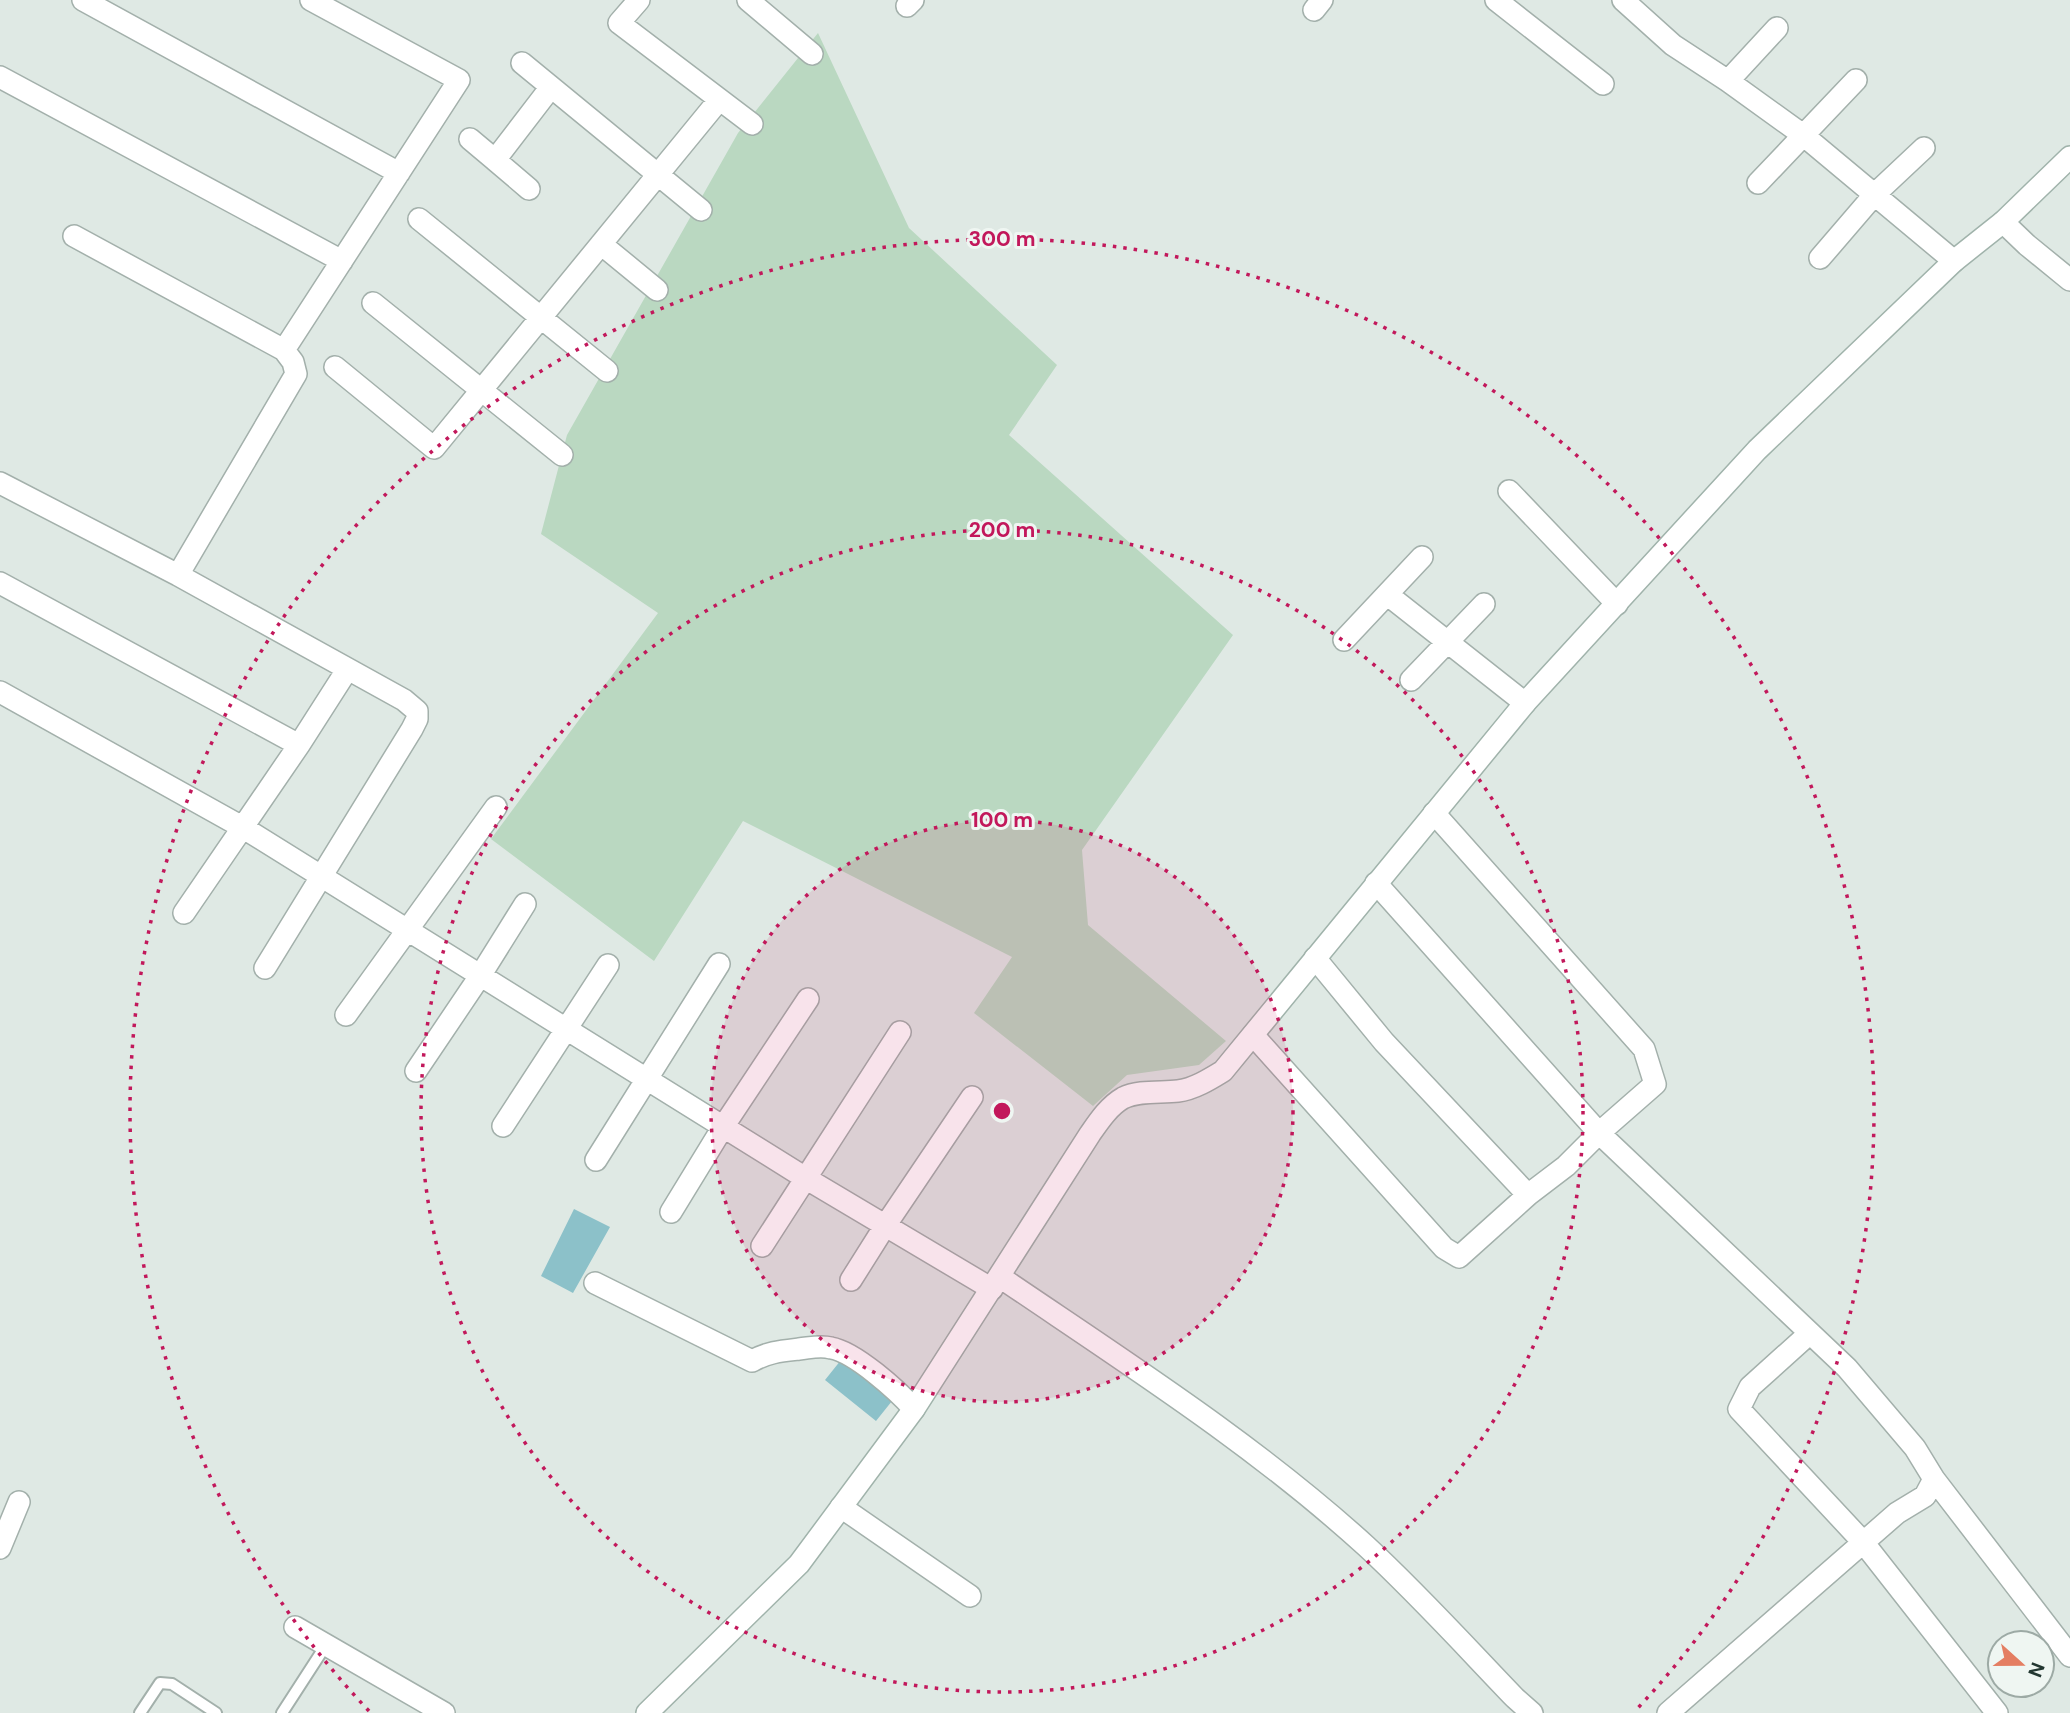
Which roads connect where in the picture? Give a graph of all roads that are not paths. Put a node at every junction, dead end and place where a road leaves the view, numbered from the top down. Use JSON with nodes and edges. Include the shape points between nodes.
{"nodes":[{"id":1,"x":83,"y":0,"type":"edge"},
{"id":2,"x":311,"y":0,"type":"edge"},
{"id":3,"x":639,"y":0,"type":"edge"},
{"id":4,"x":748,"y":0,"type":"edge"},
{"id":5,"x":1623,"y":0,"type":"edge"},
{"id":6,"x":1497,"y":1,"type":"edge"},
{"id":7,"x":1777,"y":28,"type":"dead end"},
{"id":8,"x":812,"y":54,"type":"dead end"},
{"id":9,"x":523,"y":63,"type":"dead end"},
{"id":10,"x":0,"y":77,"type":"edge"},
{"id":11,"x":1856,"y":80,"type":"dead end"},
{"id":12,"x":1728,"y":81,"type":"junction"},
{"id":13,"x":1603,"y":84,"type":"dead end"},
{"id":14,"x":551,"y":87,"type":"junction"},
{"id":15,"x":719,"y":100,"type":"junction"},
{"id":16,"x":752,"y":124,"type":"dead end"},
{"id":17,"x":1803,"y":135,"type":"junction"},
{"id":18,"x":470,"y":139,"type":"dead end"},
{"id":19,"x":1924,"y":148,"type":"dead end"},
{"id":20,"x":2070,"y":157,"type":"edge"},
{"id":21,"x":495,"y":160,"type":"junction"},
{"id":22,"x":399,"y":173,"type":"junction"},
{"id":23,"x":658,"y":174,"type":"junction"},
{"id":24,"x":1758,"y":183,"type":"dead end"},
{"id":25,"x":529,"y":189,"type":"dead end"},
{"id":26,"x":1875,"y":194,"type":"junction"},
{"id":27,"x":701,"y":210,"type":"dead end"},
{"id":28,"x":419,"y":219,"type":"dead end"},
{"id":29,"x":2003,"y":222,"type":"junction"},
{"id":30,"x":74,"y":236,"type":"dead end"},
{"id":31,"x":601,"y":244,"type":"junction"},
{"id":32,"x":1820,"y":258,"type":"dead end"},
{"id":33,"x":342,"y":261,"type":"junction"},
{"id":34,"x":1954,"y":261,"type":"junction"},
{"id":35,"x":2070,"y":279,"type":"edge"},
{"id":36,"x":657,"y":290,"type":"dead end"},
{"id":37,"x":373,"y":303,"type":"dead end"},
{"id":38,"x":541,"y":317,"type":"junction"},
{"id":39,"x":284,"y":350,"type":"junction"},
{"id":40,"x":335,"y":368,"type":"dead end"},
{"id":41,"x":607,"y":371,"type":"dead end"},
{"id":42,"x":482,"y":391,"type":"junction"},
{"id":43,"x":562,"y":455,"type":"dead end"},
{"id":44,"x":0,"y":483,"type":"edge"},
{"id":45,"x":1508,"y":491,"type":"dead end"},
{"id":46,"x":1422,"y":557,"type":"dead end"},
{"id":47,"x":178,"y":575,"type":"junction"},
{"id":48,"x":0,"y":583,"type":"edge"},
{"id":49,"x":1388,"y":595,"type":"junction"},
{"id":50,"x":1484,"y":604,"type":"dead end"},
{"id":51,"x":1617,"y":604,"type":"junction"},
{"id":52,"x":1345,"y":640,"type":"dead end"},
{"id":53,"x":1447,"y":642,"type":"junction"},
{"id":54,"x":347,"y":670,"type":"junction"},
{"id":55,"x":1411,"y":680,"type":"dead end"},
{"id":56,"x":0,"y":692,"type":"edge"},
{"id":57,"x":1525,"y":703,"type":"junction"},
{"id":58,"x":299,"y":746,"type":"junction"},
{"id":59,"x":496,"y":807,"type":"dead end"},
{"id":60,"x":1434,"y":813,"type":"junction"},
{"id":61,"x":242,"y":827,"type":"junction"},
{"id":62,"x":320,"y":876,"type":"junction"},
{"id":63,"x":1377,"y":883,"type":"junction"},
{"id":64,"x":526,"y":904,"type":"dead end"},
{"id":65,"x":184,"y":913,"type":"dead end"},
{"id":66,"x":407,"y":930,"type":"junction"},
{"id":67,"x":1315,"y":958,"type":"junction"},
{"id":68,"x":719,"y":964,"type":"dead end"},
{"id":69,"x":608,"y":965,"type":"dead end"},
{"id":70,"x":265,"y":968,"type":"dead end"},
{"id":71,"x":480,"y":976,"type":"junction"},
{"id":72,"x":808,"y":999,"type":"dead end"},
{"id":73,"x":346,"y":1015,"type":"dead end"},
{"id":74,"x":565,"y":1030,"type":"junction"},
{"id":75,"x":900,"y":1032,"type":"dead end"},
{"id":76,"x":1253,"y":1035,"type":"junction"},
{"id":77,"x":416,"y":1071,"type":"dead end"},
{"id":78,"x":647,"y":1080,"type":"junction"},
{"id":79,"x":972,"y":1097,"type":"dead end"},
{"id":80,"x":503,"y":1126,"type":"dead end"},
{"id":81,"x":723,"y":1127,"type":"junction"},
{"id":82,"x":1599,"y":1133,"type":"junction"},
{"id":83,"x":596,"y":1160,"type":"dead end"},
{"id":84,"x":807,"y":1179,"type":"junction"},
{"id":85,"x":1528,"y":1195,"type":"junction"},
{"id":86,"x":671,"y":1212,"type":"dead end"},
{"id":87,"x":885,"y":1226,"type":"junction"},
{"id":88,"x":762,"y":1246,"type":"dead end"},
{"id":89,"x":851,"y":1280,"type":"dead end"},
{"id":90,"x":595,"y":1283,"type":"dead end"},
{"id":91,"x":996,"y":1283,"type":"junction"},
{"id":92,"x":1810,"y":1333,"type":"junction"},
{"id":93,"x":914,"y":1409,"type":"junction"},
{"id":94,"x":1934,"y":1479,"type":"junction"},
{"id":95,"x":19,"y":1502,"type":"dead end"},
{"id":96,"x":841,"y":1507,"type":"junction"},
{"id":97,"x":1863,"y":1542,"type":"junction"},
{"id":98,"x":0,"y":1548,"type":"edge"},
{"id":99,"x":971,"y":1596,"type":"dead end"},
{"id":100,"x":295,"y":1627,"type":"dead end"},
{"id":101,"x":326,"y":1645,"type":"junction"},
{"id":102,"x":2070,"y":1656,"type":"edge"},
{"id":103,"x":140,"y":1713,"type":"edge"},
{"id":104,"x":216,"y":1713,"type":"edge"},
{"id":105,"x":282,"y":1713,"type":"edge"},
{"id":106,"x":444,"y":1713,"type":"edge"},
{"id":107,"x":646,"y":1713,"type":"edge"},
{"id":108,"x":1532,"y":1713,"type":"edge"},
{"id":109,"x":1668,"y":1713,"type":"edge"},
{"id":110,"x":1997,"y":1713,"type":"edge"}],
"edges":[{"from":1,"to":22,"type":"street"},
{"from":2,"to":22,"type":"street","via":[[459,80]]},
{"from":3,"to":15,"type":"street","via":[[619,23]]},
{"from":4,"to":8,"type":"street"},
{"from":5,"to":12,"type":"street","via":[[1673,45]]},
{"from":6,"to":13,"type":"street"},
{"from":7,"to":12,"type":"street"},
{"from":9,"to":14,"type":"street"},
{"from":10,"to":33,"type":"street"},
{"from":11,"to":17,"type":"street"},
{"from":12,"to":17,"type":"street"},
{"from":14,"to":21,"type":"street"},
{"from":14,"to":23,"type":"street"},
{"from":15,"to":16,"type":"street"},
{"from":15,"to":23,"type":"street"},
{"from":17,"to":24,"type":"street"},
{"from":17,"to":26,"type":"street"},
{"from":18,"to":21,"type":"street"},
{"from":19,"to":26,"type":"street"},
{"from":20,"to":29,"type":"street"},
{"from":21,"to":25,"type":"street"},
{"from":22,"to":33,"type":"street"},
{"from":23,"to":27,"type":"street"},
{"from":23,"to":31,"type":"street"},
{"from":26,"to":32,"type":"street"},
{"from":26,"to":34,"type":"street"},
{"from":28,"to":38,"type":"street"},
{"from":29,"to":34,"type":"street"},
{"from":29,"to":35,"type":"street"},
{"from":30,"to":39,"type":"street"},
{"from":31,"to":36,"type":"street"},
{"from":31,"to":38,"type":"street"},
{"from":33,"to":39,"type":"street"},
{"from":34,"to":51,"type":"street","via":[[1757,450]]},
{"from":37,"to":42,"type":"street"},
{"from":38,"to":41,"type":"street"},
{"from":38,"to":42,"type":"street"},
{"from":39,"to":47,"type":"street","via":[[296,374]]},
{"from":40,"to":42,"type":"street","via":[[434,448]]},
{"from":42,"to":43,"type":"street"},
{"from":44,"to":47,"type":"street"},
{"from":45,"to":51,"type":"street"},
{"from":46,"to":49,"type":"street"},
{"from":47,"to":54,"type":"street"},
{"from":48,"to":58,"type":"street"},
{"from":49,"to":52,"type":"street"},
{"from":49,"to":53,"type":"street"},
{"from":50,"to":53,"type":"street"},
{"from":51,"to":57,"type":"street"},
{"from":53,"to":55,"type":"street"},
{"from":53,"to":57,"type":"street"},
{"from":54,"to":58,"type":"street"},
{"from":54,"to":62,"type":"street","via":[[412,705],[417,719]]},
{"from":56,"to":61,"type":"street"},
{"from":57,"to":60,"type":"street"},
{"from":58,"to":61,"type":"street"},
{"from":59,"to":66,"type":"street"},
{"from":60,"to":63,"type":"street"},
{"from":60,"to":82,"type":"street","via":[[1644,1049],[1655,1084]]},
{"from":61,"to":62,"type":"street"},
{"from":61,"to":65,"type":"street"},
{"from":62,"to":66,"type":"street"},
{"from":62,"to":70,"type":"street"},
{"from":63,"to":67,"type":"street"},
{"from":63,"to":82,"type":"street"},
{"from":64,"to":71,"type":"street"},
{"from":66,"to":71,"type":"street"},
{"from":66,"to":73,"type":"street"},
{"from":67,"to":76,"type":"street"},
{"from":67,"to":85,"type":"street","via":[[1384,1042]]},
{"from":68,"to":78,"type":"street"},
{"from":69,"to":74,"type":"street"},
{"from":71,"to":74,"type":"street"},
{"from":71,"to":77,"type":"street"},
{"from":72,"to":81,"type":"street"},
{"from":74,"to":78,"type":"street"},
{"from":74,"to":80,"type":"street"},
{"from":75,"to":84,"type":"street"},
{"from":76,"to":85,"type":"street","via":[[1444,1248],[1460,1257]]},
{"from":76,"to":91,"type":"street","via":[[1223,1071],[1208,1080],[1182,1091],[1133,1094],[1110,1108]]},
{"from":78,"to":81,"type":"street"},
{"from":78,"to":83,"type":"street"},
{"from":79,"to":87,"type":"street"},
{"from":81,"to":84,"type":"street"},
{"from":81,"to":86,"type":"street"},
{"from":82,"to":85,"type":"street"},
{"from":82,"to":92,"type":"street"},
{"from":84,"to":87,"type":"street"},
{"from":84,"to":88,"type":"street"},
{"from":87,"to":89,"type":"street"},
{"from":87,"to":91,"type":"street"},
{"from":90,"to":93,"type":"street","via":[[752,1361],[784,1350],[835,1348],[860,1362]]},
{"from":91,"to":93,"type":"street"},
{"from":91,"to":108,"type":"street","via":[[1135,1369],[1268,1463],[1367,1547]]},
{"from":92,"to":94,"type":"street","via":[[1847,1368],[1915,1448]]},
{"from":92,"to":97,"type":"street","via":[[1750,1387],[1739,1409]]},
{"from":93,"to":96,"type":"street"},
{"from":94,"to":97,"type":"street","via":[[1925,1496]]},
{"from":94,"to":102,"type":"street"},
{"from":95,"to":98,"type":"street"},
{"from":96,"to":99,"type":"street"},
{"from":96,"to":107,"type":"street","via":[[799,1564]]},
{"from":97,"to":109,"type":"street"},
{"from":97,"to":110,"type":"street"},
{"from":100,"to":101,"type":"street"},
{"from":101,"to":105,"type":"lane"},
{"from":101,"to":106,"type":"street"},
{"from":103,"to":104,"type":"lane","via":[[160,1683],[172,1685]]}]}
